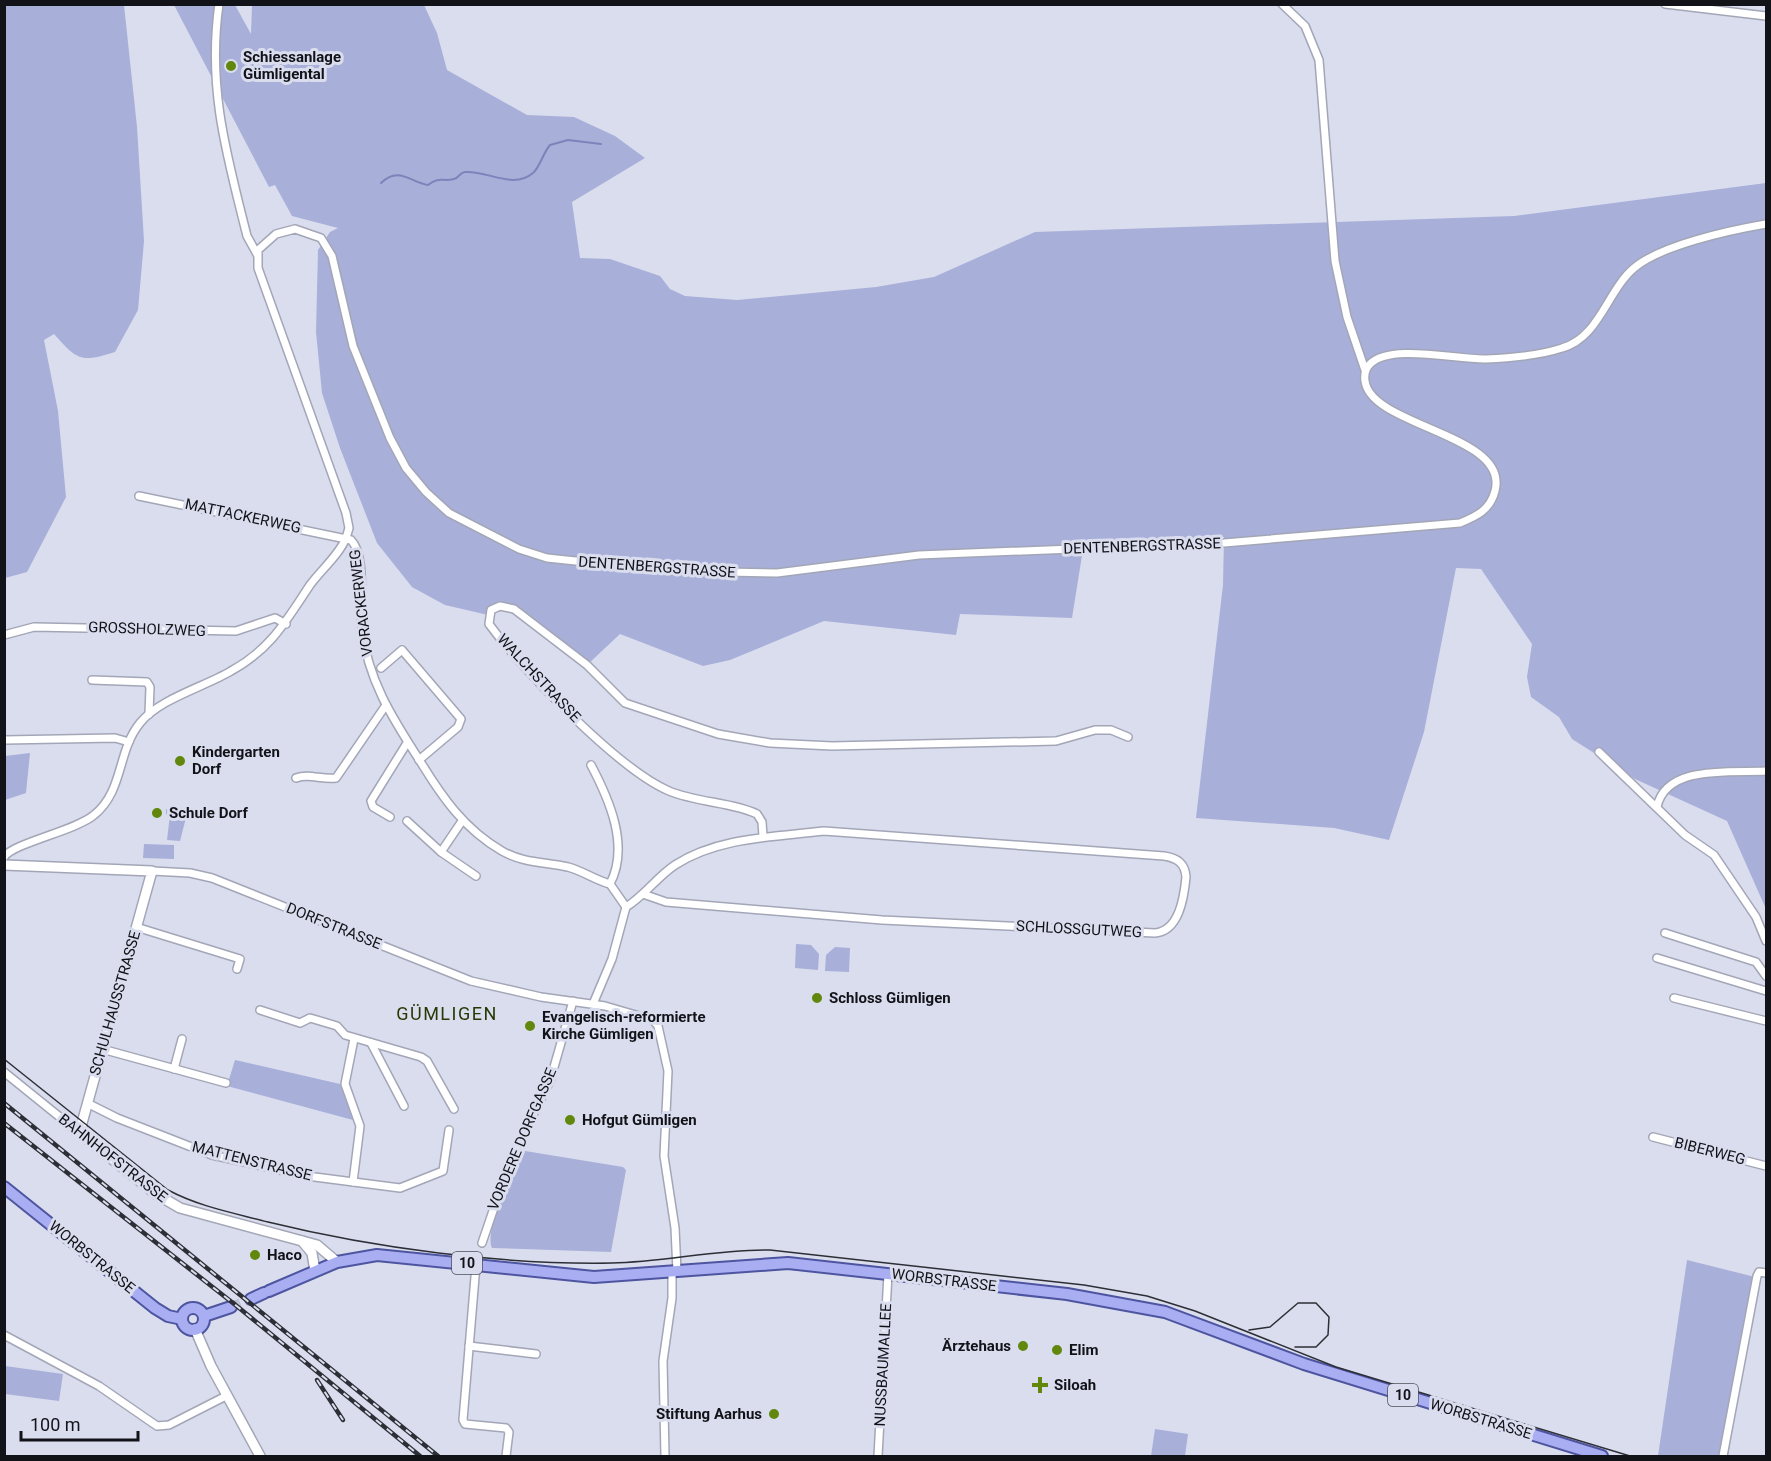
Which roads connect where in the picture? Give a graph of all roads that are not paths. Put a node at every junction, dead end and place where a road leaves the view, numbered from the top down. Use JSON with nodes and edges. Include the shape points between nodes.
{"nodes":[{"id":1,"x":219,"y":4,"type":"edge"},
{"id":2,"x":1282,"y":4,"type":"edge"},
{"id":3,"x":1665,"y":4,"type":"edge"},
{"id":4,"x":1767,"y":16,"type":"edge"},
{"id":5,"x":1767,"y":224,"type":"edge"},
{"id":6,"x":256,"y":254,"type":"junction"},
{"id":7,"x":1365,"y":370,"type":"junction"},
{"id":8,"x":140,"y":496,"type":"dead end"},
{"id":9,"x":346,"y":538,"type":"junction"},
{"id":10,"x":286,"y":624,"type":"junction"},
{"id":11,"x":4,"y":635,"type":"edge"},
{"id":12,"x":381,"y":668,"type":"dead end"},
{"id":13,"x":92,"y":681,"type":"dead end"},
{"id":14,"x":386,"y":705,"type":"junction"},
{"id":15,"x":150,"y":714,"type":"junction"},
{"id":16,"x":1128,"y":737,"type":"dead end"},
{"id":17,"x":4,"y":740,"type":"edge"},
{"id":18,"x":129,"y":742,"type":"junction"},
{"id":19,"x":407,"y":743,"type":"junction"},
{"id":20,"x":1599,"y":752,"type":"dead end"},
{"id":21,"x":419,"y":760,"type":"junction"},
{"id":22,"x":591,"y":765,"type":"dead end"},
{"id":23,"x":1767,"y":771,"type":"edge"},
{"id":24,"x":296,"y":778,"type":"dead end"},
{"id":25,"x":1658,"y":807,"type":"junction"},
{"id":26,"x":390,"y":817,"type":"dead end"},
{"id":27,"x":407,"y":820,"type":"dead end"},
{"id":28,"x":462,"y":821,"type":"junction"},
{"id":29,"x":763,"y":836,"type":"junction"},
{"id":30,"x":441,"y":852,"type":"junction"},
{"id":31,"x":4,"y":857,"type":"edge"},
{"id":32,"x":4,"y":865,"type":"edge"},
{"id":33,"x":152,"y":871,"type":"junction"},
{"id":34,"x":476,"y":876,"type":"dead end"},
{"id":35,"x":610,"y":884,"type":"junction"},
{"id":36,"x":643,"y":894,"type":"junction"},
{"id":37,"x":626,"y":908,"type":"junction"},
{"id":38,"x":136,"y":927,"type":"junction"},
{"id":39,"x":1665,"y":933,"type":"dead end"},
{"id":40,"x":1767,"y":941,"type":"edge"},
{"id":41,"x":1657,"y":958,"type":"dead end"},
{"id":42,"x":237,"y":969,"type":"dead end"},
{"id":43,"x":1767,"y":976,"type":"edge"},
{"id":44,"x":1767,"y":991,"type":"edge"},
{"id":45,"x":1674,"y":998,"type":"dead end"},
{"id":46,"x":573,"y":1001,"type":"junction"},
{"id":47,"x":593,"y":1004,"type":"junction"},
{"id":48,"x":260,"y":1010,"type":"dead end"},
{"id":49,"x":1767,"y":1021,"type":"edge"},
{"id":50,"x":182,"y":1039,"type":"dead end"},
{"id":51,"x":354,"y":1039,"type":"junction"},
{"id":52,"x":371,"y":1043,"type":"junction"},
{"id":53,"x":102,"y":1049,"type":"junction"},
{"id":54,"x":174,"y":1069,"type":"junction"},
{"id":55,"x":4,"y":1072,"type":"edge"},
{"id":56,"x":226,"y":1083,"type":"dead end"},
{"id":57,"x":87,"y":1103,"type":"junction"},
{"id":58,"x":404,"y":1106,"type":"dead end"},
{"id":59,"x":454,"y":1110,"type":"dead end"},
{"id":60,"x":449,"y":1130,"type":"dead end"},
{"id":61,"x":82,"y":1135,"type":"junction"},
{"id":62,"x":1653,"y":1137,"type":"dead end"},
{"id":63,"x":1767,"y":1166,"type":"edge"},
{"id":64,"x":353,"y":1182,"type":"junction"},
{"id":65,"x":4,"y":1187,"type":"edge"},
{"id":66,"x":302,"y":1241,"type":"junction"},
{"id":67,"x":482,"y":1243,"type":"dead end"},
{"id":68,"x":337,"y":1262,"type":"junction"},
{"id":69,"x":476,"y":1265,"type":"junction"},
{"id":70,"x":315,"y":1270,"type":"junction"},
{"id":71,"x":674,"y":1271,"type":"junction"},
{"id":72,"x":1763,"y":1273,"type":"edge"},
{"id":73,"x":888,"y":1274,"type":"junction"},
{"id":74,"x":251,"y":1299,"type":"tunnel mouth"},
{"id":75,"x":231,"y":1307,"type":"tunnel mouth"},
{"id":76,"x":204,"y":1316,"type":"junction"},
{"id":77,"x":183,"y":1319,"type":"junction"},
{"id":78,"x":195,"y":1329,"type":"junction"},
{"id":79,"x":4,"y":1335,"type":"edge"},
{"id":80,"x":469,"y":1346,"type":"junction"},
{"id":81,"x":536,"y":1354,"type":"dead end"},
{"id":82,"x":226,"y":1396,"type":"junction"},
{"id":83,"x":260,"y":1456,"type":"edge"},
{"id":84,"x":506,"y":1456,"type":"edge"},
{"id":85,"x":665,"y":1456,"type":"edge"},
{"id":86,"x":878,"y":1456,"type":"edge"},
{"id":87,"x":1602,"y":1456,"type":"edge"},
{"id":88,"x":1723,"y":1456,"type":"edge"}],
"edges":[{"from":1,"to":6,"type":"street","via":[[214,70],[217,103],[247,237]]},
{"from":2,"to":7,"type":"street","name":"DENTENBERGSTRASSE","via":[[1305,26],[1318,55],[1335,261],[1347,317]]},
{"from":3,"to":4,"type":"street"},
{"from":5,"to":7,"type":"street","via":[[1666,250],[1639,264],[1623,280],[1591,328],[1570,346],[1490,358],[1392,354],[1374,360]]},
{"from":6,"to":7,"type":"street","name":"DENTENBERGSTRASSE","via":[[272,236],[290,229],[321,238],[332,256],[353,346],[406,468],[448,513],[468,525],[530,553],[565,561],[715,574],[777,573],[919,555],[1224,543],[1460,523],[1485,511],[1496,487],[1488,462],[1467,446],[1376,401],[1366,387]]},
{"from":6,"to":9,"type":"street","via":[[262,284],[346,513]]},
{"from":8,"to":9,"type":"street","name":"MATTACKERWEG"},
{"from":9,"to":10,"type":"street"},
{"from":9,"to":14,"type":"street","name":"VORACKERWEG","via":[[357,547],[363,638],[372,677]]},
{"from":10,"to":11,"type":"street","name":"GROSSHOLZWEG","via":[[275,618],[236,631],[34,627]]},
{"from":10,"to":15,"type":"street","via":[[243,664]]},
{"from":12,"to":21,"type":"street","via":[[402,650],[459,716],[460,725]]},
{"from":13,"to":15,"type":"street","via":[[143,680],[150,687]]},
{"from":14,"to":19,"type":"street","name":"VORACKERWEG"},
{"from":14,"to":24,"type":"street","via":[[336,778]]},
{"from":15,"to":18,"type":"street"},
{"from":16,"to":29,"type":"street","name":"WALCHSTRASSE","via":[[1112,730],[1095,730],[1056,741],[832,746],[770,743],[718,734],[625,703],[587,665],[511,607],[491,610],[489,624],[520,661],[619,758],[667,790],[703,803],[754,813],[761,819]]},
{"from":17,"to":18,"type":"street","via":[[115,738]]},
{"from":18,"to":31,"type":"street","via":[[116,786],[104,807],[73,828]]},
{"from":19,"to":21,"type":"street","name":"VORACKERWEG"},
{"from":19,"to":26,"type":"street","via":[[371,801],[373,807]]},
{"from":20,"to":25,"type":"street"},
{"from":21,"to":28,"type":"street","name":"VORACKERWEG"},
{"from":22,"to":35,"type":"street","via":[[616,827],[617,848]]},
{"from":23,"to":25,"type":"street","via":[[1693,775],[1678,780],[1660,795]]},
{"from":25,"to":40,"type":"street","via":[[1685,835],[1714,855],[1756,917]]},
{"from":27,"to":30,"type":"street"},
{"from":28,"to":30,"type":"street"},
{"from":28,"to":35,"type":"street","name":"VORACKERWEG","via":[[507,853],[570,868]]},
{"from":29,"to":36,"type":"street","via":[[685,860]]},
{"from":29,"to":36,"type":"street","name":"SCHLOSSGUTWEG","via":[[783,838],[840,831],[1164,856],[1179,861],[1186,877],[1174,924],[1155,933],[882,920],[666,903]]},
{"from":30,"to":34,"type":"street"},
{"from":32,"to":33,"type":"street","name":"DORFSTRASSE"},
{"from":33,"to":38,"type":"street","name":"SCHULHAUSSTRASSE"},
{"from":33,"to":46,"type":"street","name":"DORFSTRASSE","via":[[212,878],[444,972],[511,991]]},
{"from":35,"to":37,"type":"street"},
{"from":36,"to":37,"type":"street"},
{"from":37,"to":47,"type":"street","via":[[612,959]]},
{"from":38,"to":42,"type":"street","via":[[240,959]]},
{"from":38,"to":53,"type":"street","name":"SCHULHAUSSTRASSE"},
{"from":39,"to":43,"type":"street","via":[[1756,962]]},
{"from":41,"to":44,"type":"street"},
{"from":45,"to":49,"type":"street"},
{"from":46,"to":47,"type":"street","name":"DORFSTRASSE"},
{"from":46,"to":67,"type":"street","name":"VORDERE DORFGASSE","via":[[550,1081],[511,1158]]},
{"from":47,"to":71,"type":"street","name":"DORFSTRASSE","via":[[644,1016],[656,1023],[668,1071],[664,1156],[674,1220]]},
{"from":48,"to":51,"type":"street","via":[[300,1023],[310,1018],[337,1026]]},
{"from":50,"to":54,"type":"street"},
{"from":51,"to":52,"type":"street"},
{"from":51,"to":64,"type":"street","via":[[345,1084],[360,1126]]},
{"from":52,"to":58,"type":"street"},
{"from":52,"to":59,"type":"street","via":[[427,1061]]},
{"from":53,"to":54,"type":"street"},
{"from":53,"to":57,"type":"street","name":"SCHULHAUSSTRASSE"},
{"from":54,"to":56,"type":"street"},
{"from":55,"to":61,"type":"street","name":"BAHNHOFSTRASSE"},
{"from":57,"to":61,"type":"street","name":"SCHULHAUSSTRASSE"},
{"from":57,"to":64,"type":"street","name":"MATTENSTRASSE","via":[[212,1155]]},
{"from":60,"to":64,"type":"street","name":"MATTENSTRASSE","via":[[443,1171],[400,1188]]},
{"from":61,"to":66,"type":"street","name":"BAHNHOFSTRASSE","via":[[156,1194],[180,1208]]},
{"from":62,"to":63,"type":"street","name":"BIBERWEG"},
{"from":65,"to":77,"type":"main road","name":"WORBSTRASSE","via":[[155,1308]]},
{"from":66,"to":68,"type":"street","name":"BAHNHOFSTRASSE","via":[[321,1247]]},
{"from":66,"to":70,"type":"street","via":[[312,1252]]},
{"from":68,"to":69,"type":"main road","name":"WORBSTRASSE","number":"10","via":[[377,1255]]},
{"from":68,"to":70,"type":"main road","name":"WORBSTRASSE","number":"10"},
{"from":69,"to":71,"type":"main road","name":"WORBSTRASSE","number":"10","via":[[594,1276]]},
{"from":69,"to":80,"type":"street"},
{"from":70,"to":74,"type":"main road","name":"WORBSTRASSE","number":"10"},
{"from":71,"to":73,"type":"main road","name":"WORBSTRASSE","number":"10","via":[[789,1263]]},
{"from":71,"to":85,"type":"street","via":[[663,1361]]},
{"from":72,"to":88,"type":"street"},
{"from":73,"to":86,"type":"street","name":"NUSSBAUMALLEE"},
{"from":73,"to":87,"type":"main road","name":"WORBSTRASSE","number":"10","via":[[1116,1301],[1165,1312],[1304,1364]]},
{"from":75,"to":76,"type":"main road"},
{"from":76,"to":77,"type":"main road","via":[[192,1308],[184,1313]]},
{"from":76,"to":78,"type":"main road","via":[[201,1326]]},
{"from":77,"to":78,"type":"main road","via":[[187,1327]]},
{"from":78,"to":82,"type":"street"},
{"from":79,"to":82,"type":"street","via":[[99,1386],[157,1426],[169,1425]]},
{"from":80,"to":81,"type":"street"},
{"from":80,"to":84,"type":"street","via":[[463,1420],[465,1424],[506,1428]]},
{"from":82,"to":83,"type":"street"}]}
